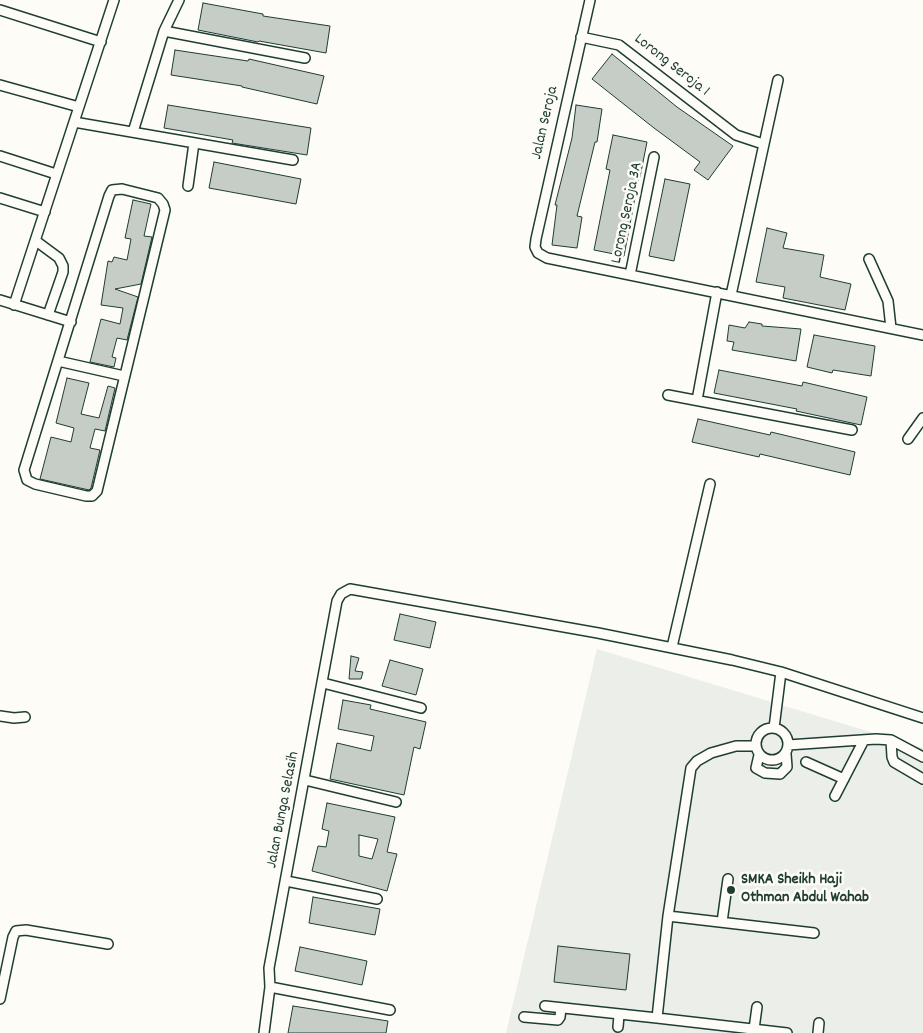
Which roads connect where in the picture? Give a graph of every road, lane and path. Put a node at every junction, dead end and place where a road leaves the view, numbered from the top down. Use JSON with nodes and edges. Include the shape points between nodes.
{"nodes":[{"id":1,"x":114,"y":0,"type":"edge"},
{"id":2,"x":179,"y":0,"type":"edge"},
{"id":3,"x":590,"y":0,"type":"edge"},
{"id":4,"x":0,"y":10,"type":"edge"},
{"id":5,"x":164,"y":32,"type":"junction"},
{"id":6,"x":581,"y":37,"type":"junction"},
{"id":7,"x":100,"y":42,"type":"junction"},
{"id":8,"x":305,"y":58,"type":"dead end"},
{"id":9,"x":778,"y":80,"type":"dead end"},
{"id":10,"x":0,"y":85,"type":"edge"},
{"id":11,"x":79,"y":107,"type":"junction"},
{"id":12,"x":74,"y":122,"type":"junction"},
{"id":13,"x":133,"y":132,"type":"junction"},
{"id":14,"x":194,"y":143,"type":"junction"},
{"id":15,"x":763,"y":144,"type":"junction"},
{"id":16,"x":0,"y":156,"type":"edge"},
{"id":17,"x":654,"y":157,"type":"dead end"},
{"id":18,"x":293,"y":160,"type":"dead end"},
{"id":19,"x":56,"y":174,"type":"junction"},
{"id":20,"x":188,"y":186,"type":"dead end"},
{"id":21,"x":0,"y":198,"type":"edge"},
{"id":22,"x":44,"y":212,"type":"junction"},
{"id":23,"x":36,"y":241,"type":"junction"},
{"id":24,"x":869,"y":259,"type":"dead end"},
{"id":25,"x":630,"y":275,"type":"junction"},
{"id":26,"x":716,"y":292,"type":"junction"},
{"id":27,"x":731,"y":295,"type":"junction"},
{"id":28,"x":0,"y":300,"type":"edge"},
{"id":29,"x":14,"y":305,"type":"junction"},
{"id":30,"x":48,"y":315,"type":"junction"},
{"id":31,"x":71,"y":322,"type":"junction"},
{"id":32,"x":890,"y":328,"type":"junction"},
{"id":33,"x":923,"y":335,"type":"edge"},
{"id":34,"x":58,"y":361,"type":"junction"},
{"id":35,"x":124,"y":376,"type":"junction"},
{"id":36,"x":668,"y":395,"type":"dead end"},
{"id":37,"x":697,"y":400,"type":"junction"},
{"id":38,"x":923,"y":418,"type":"edge"},
{"id":39,"x":852,"y":430,"type":"dead end"},
{"id":40,"x":908,"y":439,"type":"dead end"},
{"id":41,"x":710,"y":484,"type":"dead end"},
{"id":42,"x":672,"y":647,"type":"junction"},
{"id":43,"x":781,"y":672,"type":"junction"},
{"id":44,"x":323,"y":682,"type":"junction"},
{"id":45,"x":421,"y":708,"type":"dead end"},
{"id":46,"x":0,"y":716,"type":"edge"},
{"id":47,"x":25,"y":717,"type":"dead end"},
{"id":48,"x":923,"y":718,"type":"edge"},
{"id":49,"x":774,"y":728,"type":"junction"},
{"id":50,"x":864,"y":740,"type":"junction"},
{"id":51,"x":891,"y":740,"type":"junction"},
{"id":52,"x":755,"y":746,"type":"junction"},
{"id":53,"x":787,"y":749,"type":"junction"},
{"id":54,"x":759,"y":755,"type":"junction"},
{"id":55,"x":923,"y":757,"type":"edge"},
{"id":56,"x":806,"y":762,"type":"dead end"},
{"id":57,"x":844,"y":779,"type":"junction"},
{"id":58,"x":923,"y":779,"type":"edge"},
{"id":59,"x":305,"y":780,"type":"junction"},
{"id":60,"x":835,"y":796,"type":"dead end"},
{"id":61,"x":396,"y":802,"type":"dead end"},
{"id":62,"x":728,"y":879,"type":"dead end"},
{"id":63,"x":286,"y":881,"type":"junction"},
{"id":64,"x":377,"y":899,"type":"dead end"},
{"id":65,"x":668,"y":916,"type":"junction"},
{"id":66,"x":722,"y":922,"type":"junction"},
{"id":67,"x":814,"y":933,"type":"dead end"},
{"id":68,"x":108,"y":944,"type":"dead end"},
{"id":69,"x":270,"y":988,"type":"junction"},
{"id":70,"x":0,"y":999,"type":"edge"},
{"id":71,"x":545,"y":1006,"type":"dead end"},
{"id":72,"x":757,"y":1007,"type":"dead end"},
{"id":73,"x":561,"y":1008,"type":"junction"},
{"id":74,"x":390,"y":1010,"type":"dead end"},
{"id":75,"x":619,"y":1015,"type":"junction"},
{"id":76,"x":524,"y":1017,"type":"dead end"},
{"id":77,"x":657,"y":1018,"type":"junction"},
{"id":78,"x":819,"y":1023,"type":"dead end"},
{"id":79,"x":618,"y":1027,"type":"dead end"},
{"id":80,"x":754,"y":1029,"type":"junction"},
{"id":81,"x":264,"y":1033,"type":"edge"},
{"id":82,"x":787,"y":1033,"type":"edge"},
{"id":83,"x":818,"y":1033,"type":"edge"}],
"edges":[{"from":1,"to":7,"type":"street"},
{"from":2,"to":5,"type":"street"},
{"from":3,"to":6,"type":"street","name":"Jalan Seroja"},
{"from":4,"to":7,"type":"street"},
{"from":5,"to":8,"type":"street"},
{"from":5,"to":13,"type":"street"},
{"from":6,"to":15,"type":"street","name":"Lorong Seroja 1","via":[[618,45],[736,135]]},
{"from":6,"to":25,"type":"street","name":"Jalan Seroja","via":[[535,247],[547,258]]},
{"from":7,"to":11,"type":"street"},
{"from":9,"to":15,"type":"street"},
{"from":10,"to":11,"type":"street"},
{"from":11,"to":12,"type":"street"},
{"from":12,"to":13,"type":"street"},
{"from":12,"to":19,"type":"street"},
{"from":13,"to":14,"type":"street"},
{"from":14,"to":18,"type":"street"},
{"from":14,"to":20,"type":"street"},
{"from":15,"to":27,"type":"street"},
{"from":16,"to":19,"type":"street"},
{"from":17,"to":25,"type":"street","name":"Lorong Seroja 3A"},
{"from":19,"to":22,"type":"street"},
{"from":21,"to":22,"type":"street"},
{"from":22,"to":23,"type":"street"},
{"from":23,"to":29,"type":"street"},
{"from":23,"to":30,"type":"street","via":[[59,258],[63,266]]},
{"from":24,"to":32,"type":"street","via":[[888,301]]},
{"from":25,"to":26,"type":"street"},
{"from":26,"to":27,"type":"street"},
{"from":26,"to":37,"type":"street"},
{"from":27,"to":32,"type":"street"},
{"from":28,"to":29,"type":"street"},
{"from":29,"to":30,"type":"street"},
{"from":30,"to":31,"type":"street"},
{"from":31,"to":34,"type":"street"},
{"from":31,"to":35,"type":"street","via":[[112,190],[122,189],[158,198],[165,210]]},
{"from":32,"to":33,"type":"street"},
{"from":34,"to":35,"type":"street"},
{"from":34,"to":35,"type":"street","via":[[24,470],[27,480],[35,484],[86,496],[92,496],[96,491]]},
{"from":36,"to":37,"type":"street"},
{"from":37,"to":39,"type":"street"},
{"from":38,"to":40,"type":"street"},
{"from":41,"to":42,"type":"street"},
{"from":42,"to":43,"type":"street"},
{"from":42,"to":44,"type":"street","name":"Jalan Bunga Selasih","via":[[350,589],[337,601]]},
{"from":43,"to":48,"type":"street"},
{"from":43,"to":49,"type":"street"},
{"from":44,"to":45,"type":"street"},
{"from":44,"to":59,"type":"street","name":"Jalan Bunga Selasih"},
{"from":46,"to":47,"type":"street"},
{"from":49,"to":52,"type":"street","via":[[760,732]]},
{"from":49,"to":53,"type":"street","via":[[787,737]]},
{"from":50,"to":51,"type":"street"},
{"from":50,"to":53,"type":"street"},
{"from":50,"to":57,"type":"street"},
{"from":51,"to":55,"type":"street"},
{"from":51,"to":58,"type":"street","via":[[894,762]]},
{"from":52,"to":54,"type":"street"},
{"from":52,"to":65,"type":"street","via":[[736,746],[711,753],[691,768]]},
{"from":53,"to":54,"type":"street","via":[[778,760],[768,760]]},
{"from":53,"to":54,"type":"street","via":[[787,767],[780,774],[765,773],[756,768]]},
{"from":56,"to":57,"type":"street"},
{"from":57,"to":60,"type":"street"},
{"from":59,"to":61,"type":"street"},
{"from":59,"to":63,"type":"street","name":"Jalan Bunga Selasih"},
{"from":62,"to":66,"type":"street"},
{"from":63,"to":64,"type":"street"},
{"from":63,"to":69,"type":"street","name":"Jalan Bunga Selasih","via":[[269,968]]},
{"from":65,"to":66,"type":"street"},
{"from":65,"to":77,"type":"street"},
{"from":66,"to":67,"type":"street"},
{"from":68,"to":70,"type":"street","via":[[26,930],[16,932]]},
{"from":69,"to":74,"type":"street"},
{"from":69,"to":81,"type":"street","name":"Jalan Bunga Selasih"},
{"from":71,"to":73,"type":"street"},
{"from":72,"to":80,"type":"street"},
{"from":73,"to":75,"type":"street"},
{"from":73,"to":76,"type":"street","via":[[558,1020]]},
{"from":75,"to":77,"type":"street"},
{"from":75,"to":79,"type":"street"},
{"from":77,"to":80,"type":"street"},
{"from":78,"to":83,"type":"street"},
{"from":80,"to":82,"type":"street"}]}
